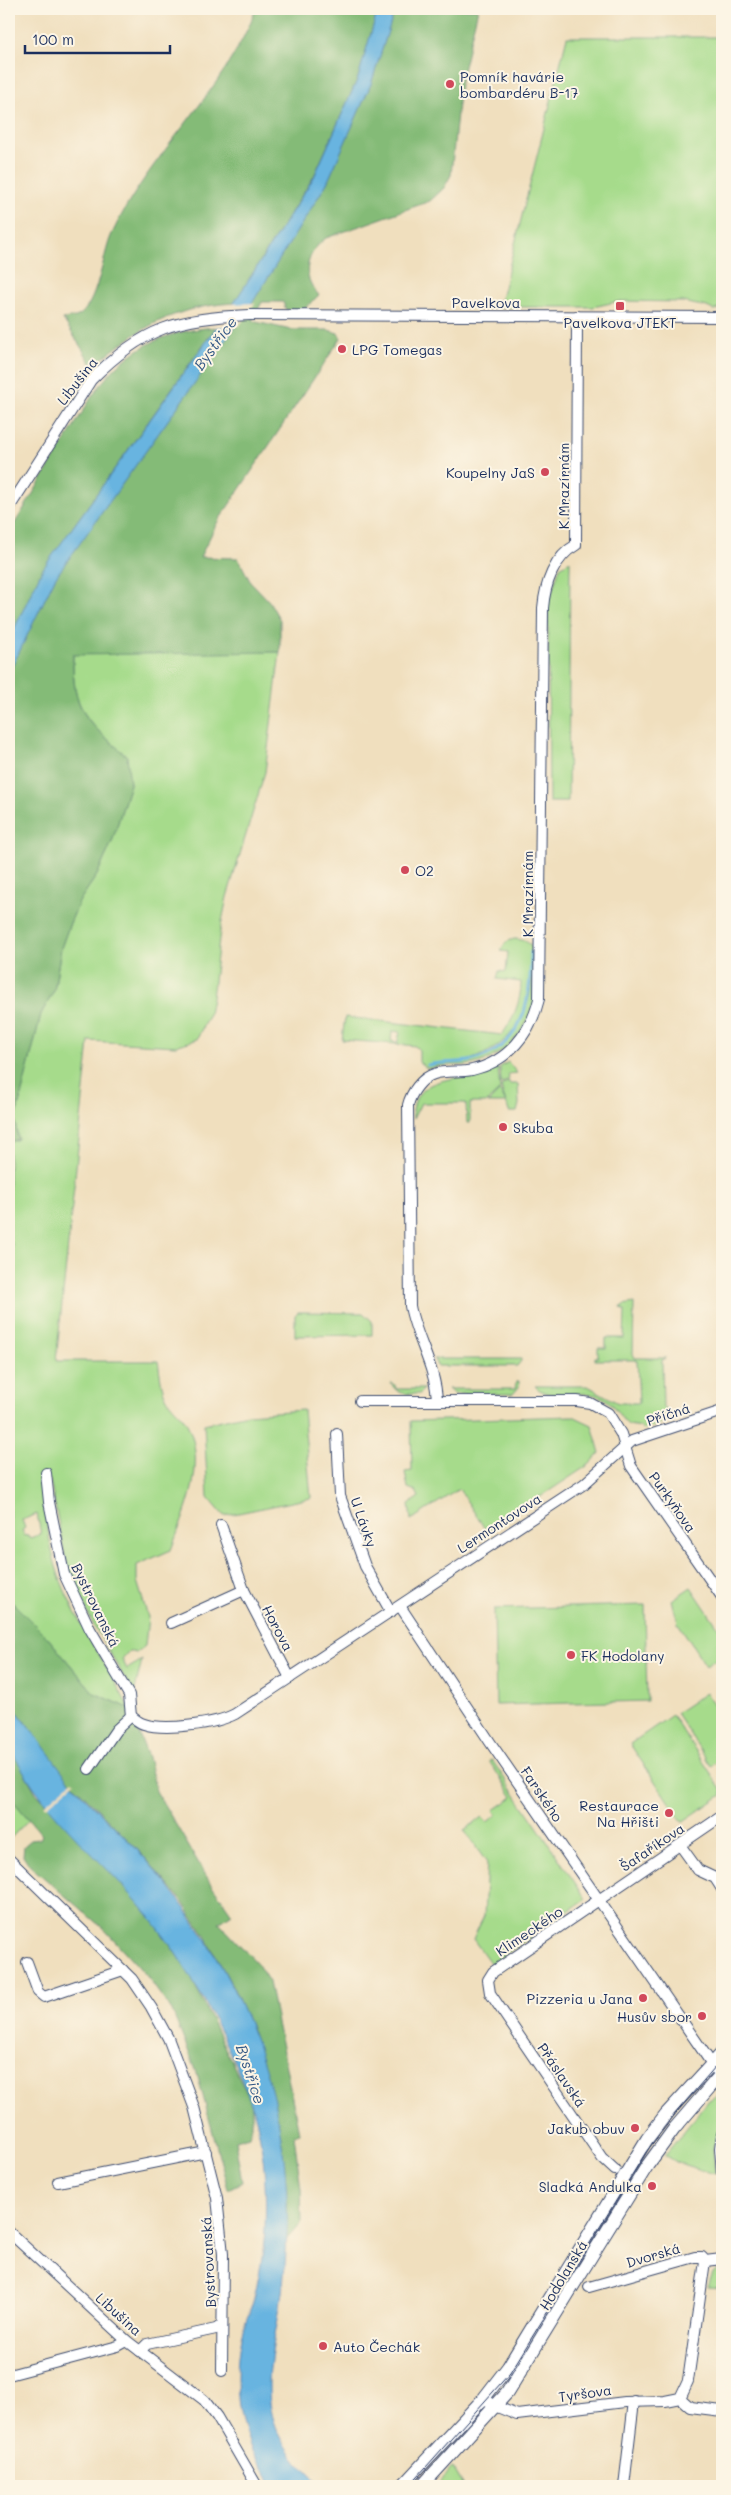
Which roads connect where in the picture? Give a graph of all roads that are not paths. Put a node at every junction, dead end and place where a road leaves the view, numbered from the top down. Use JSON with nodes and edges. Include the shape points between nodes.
{"nodes":[{"id":1,"x":577,"y":316,"type":"junction"},
{"id":2,"x":206,"y":317,"type":"joint"},
{"id":3,"x":722,"y":317,"type":"edge"},
{"id":4,"x":9,"y":508,"type":"edge"},
{"id":5,"x":360,"y":1401,"type":"dead end"},
{"id":6,"x":437,"y":1401,"type":"junction"},
{"id":7,"x":722,"y":1411,"type":"edge"},
{"id":8,"x":337,"y":1434,"type":"dead end"},
{"id":9,"x":624,"y":1446,"type":"junction"},
{"id":10,"x":46,"y":1473,"type":"dead end"},
{"id":11,"x":221,"y":1525,"type":"dead end"},
{"id":12,"x":244,"y":1590,"type":"junction"},
{"id":13,"x":722,"y":1597,"type":"edge"},
{"id":14,"x":395,"y":1609,"type":"junction"},
{"id":15,"x":171,"y":1623,"type":"dead end"},
{"id":16,"x":290,"y":1678,"type":"junction"},
{"id":17,"x":131,"y":1716,"type":"junction"},
{"id":18,"x":89,"y":1769,"type":"dead end"},
{"id":19,"x":722,"y":1816,"type":"edge"},
{"id":20,"x":680,"y":1845,"type":"junction"},
{"id":21,"x":9,"y":1859,"type":"edge"},
{"id":22,"x":722,"y":1889,"type":"edge"},
{"id":23,"x":598,"y":1901,"type":"junction"},
{"id":24,"x":27,"y":1962,"type":"dead end"},
{"id":25,"x":123,"y":1970,"type":"junction"},
{"id":26,"x":488,"y":1992,"type":"joint"},
{"id":27,"x":722,"y":2053,"type":"edge"},
{"id":28,"x":718,"y":2072,"type":"edge"},
{"id":29,"x":722,"y":2134,"type":"edge"},
{"id":30,"x":206,"y":2152,"type":"junction"},
{"id":31,"x":615,"y":2170,"type":"dead end"},
{"id":32,"x":722,"y":2172,"type":"edge"},
{"id":33,"x":58,"y":2182,"type":"dead end"},
{"id":34,"x":9,"y":2232,"type":"edge"},
{"id":35,"x":722,"y":2259,"type":"edge"},
{"id":36,"x":705,"y":2261,"type":"junction"},
{"id":37,"x":590,"y":2286,"type":"dead end"},
{"id":38,"x":222,"y":2325,"type":"junction"},
{"id":39,"x":127,"y":2341,"type":"junction"},
{"id":40,"x":140,"y":2351,"type":"junction"},
{"id":41,"x":222,"y":2371,"type":"dead end"},
{"id":42,"x":9,"y":2375,"type":"edge"},
{"id":43,"x":484,"y":2398,"type":"junction"},
{"id":44,"x":680,"y":2398,"type":"junction"},
{"id":45,"x":634,"y":2401,"type":"junction"},
{"id":46,"x":495,"y":2406,"type":"junction"},
{"id":47,"x":722,"y":2411,"type":"edge"},
{"id":48,"x":405,"y":2485,"type":"edge"},
{"id":49,"x":257,"y":2486,"type":"edge"},
{"id":50,"x":422,"y":2486,"type":"edge"},
{"id":51,"x":624,"y":2486,"type":"edge"}],
"edges":[{"from":1,"to":2,"type":"street","name":"Pavelkova"},
{"from":1,"to":3,"type":"street","name":"Pavelkova"},
{"from":1,"to":6,"type":"street","name":"K Mrazírnám","via":[[576,545],[565,553],[551,574],[545,589],[542,614],[539,999],[527,1032],[509,1052],[479,1068],[429,1076],[413,1092],[408,1105],[410,1306],[435,1378]]},
{"from":2,"to":4,"type":"street","name":"Libušina","via":[[179,322],[151,333],[107,364],[79,397]]},
{"from":5,"to":6,"type":"street"},
{"from":6,"to":9,"type":"street","via":[[590,1403],[608,1413],[621,1434]]},
{"from":7,"to":9,"type":"street","name":"Příčná"},
{"from":8,"to":14,"type":"street","name":"U Lávky","via":[[340,1496],[370,1576]]},
{"from":9,"to":13,"type":"street","name":"Purkyňova","via":[[631,1466]]},
{"from":9,"to":14,"type":"street","name":"Lermontovova","via":[[584,1484]]},
{"from":10,"to":17,"type":"street","name":"Bystrovanská","via":[[64,1574],[90,1629],[129,1696]]},
{"from":11,"to":12,"type":"street","name":"Horova"},
{"from":12,"to":15,"type":"street"},
{"from":12,"to":16,"type":"street","name":"Horova"},
{"from":14,"to":16,"type":"street","name":"Lermontovova"},
{"from":14,"to":23,"type":"street","name":"Farského"},
{"from":16,"to":17,"type":"street","name":"Lermontovova","via":[[222,1720],[190,1726],[153,1726],[142,1724]]},
{"from":17,"to":18,"type":"street","via":[[116,1730]]},
{"from":19,"to":20,"type":"street","name":"Šafaříkova"},
{"from":20,"to":22,"type":"street","via":[[698,1870],[715,1878]]},
{"from":20,"to":23,"type":"street","name":"Šafaříkova"},
{"from":21,"to":25,"type":"street","name":"Bystrovanská"},
{"from":23,"to":26,"type":"street","name":"Klimeckého","via":[[491,1974]]},
{"from":23,"to":28,"type":"street","name":"Farského"},
{"from":24,"to":25,"type":"street","via":[[38,1992],[44,1997]]},
{"from":25,"to":30,"type":"street","name":"Bystrovanská","via":[[151,2007],[168,2038],[194,2107]]},
{"from":26,"to":31,"type":"street","name":"Přáslavská","via":[[602,2158]]},
{"from":27,"to":28,"type":"main road"},
{"from":28,"to":43,"type":"main road","via":[[666,2114],[647,2139],[520,2348]]},
{"from":28,"to":46,"type":"main road","name":"Hodolanská","via":[[647,2166],[525,2367]]},
{"from":29,"to":32,"type":"street"},
{"from":30,"to":33,"type":"street"},
{"from":30,"to":38,"type":"street","name":"Bystrovanská","via":[[220,2220]]},
{"from":34,"to":39,"type":"street","name":"Libušina"},
{"from":35,"to":36,"type":"street","name":"Dvorská"},
{"from":36,"to":37,"type":"street","name":"Dvorská","via":[[695,2257]]},
{"from":36,"to":44,"type":"street","via":[[688,2381]]},
{"from":38,"to":40,"type":"street","via":[[148,2344]]},
{"from":38,"to":41,"type":"street","name":"Bystrovanská"},
{"from":39,"to":40,"type":"street","name":"Libušina"},
{"from":39,"to":42,"type":"street"},
{"from":40,"to":49,"type":"street","name":"Libušina","via":[[204,2400]]},
{"from":43,"to":46,"type":"street","name":"Tyršova"},
{"from":43,"to":48,"type":"main road"},
{"from":44,"to":45,"type":"street","name":"Tyršova"},
{"from":44,"to":47,"type":"street","via":[[690,2407]]},
{"from":45,"to":46,"type":"street","name":"Tyršova","via":[[523,2415]]},
{"from":45,"to":51,"type":"street"},
{"from":46,"to":50,"type":"main road","name":"Hodolanská"}]}
